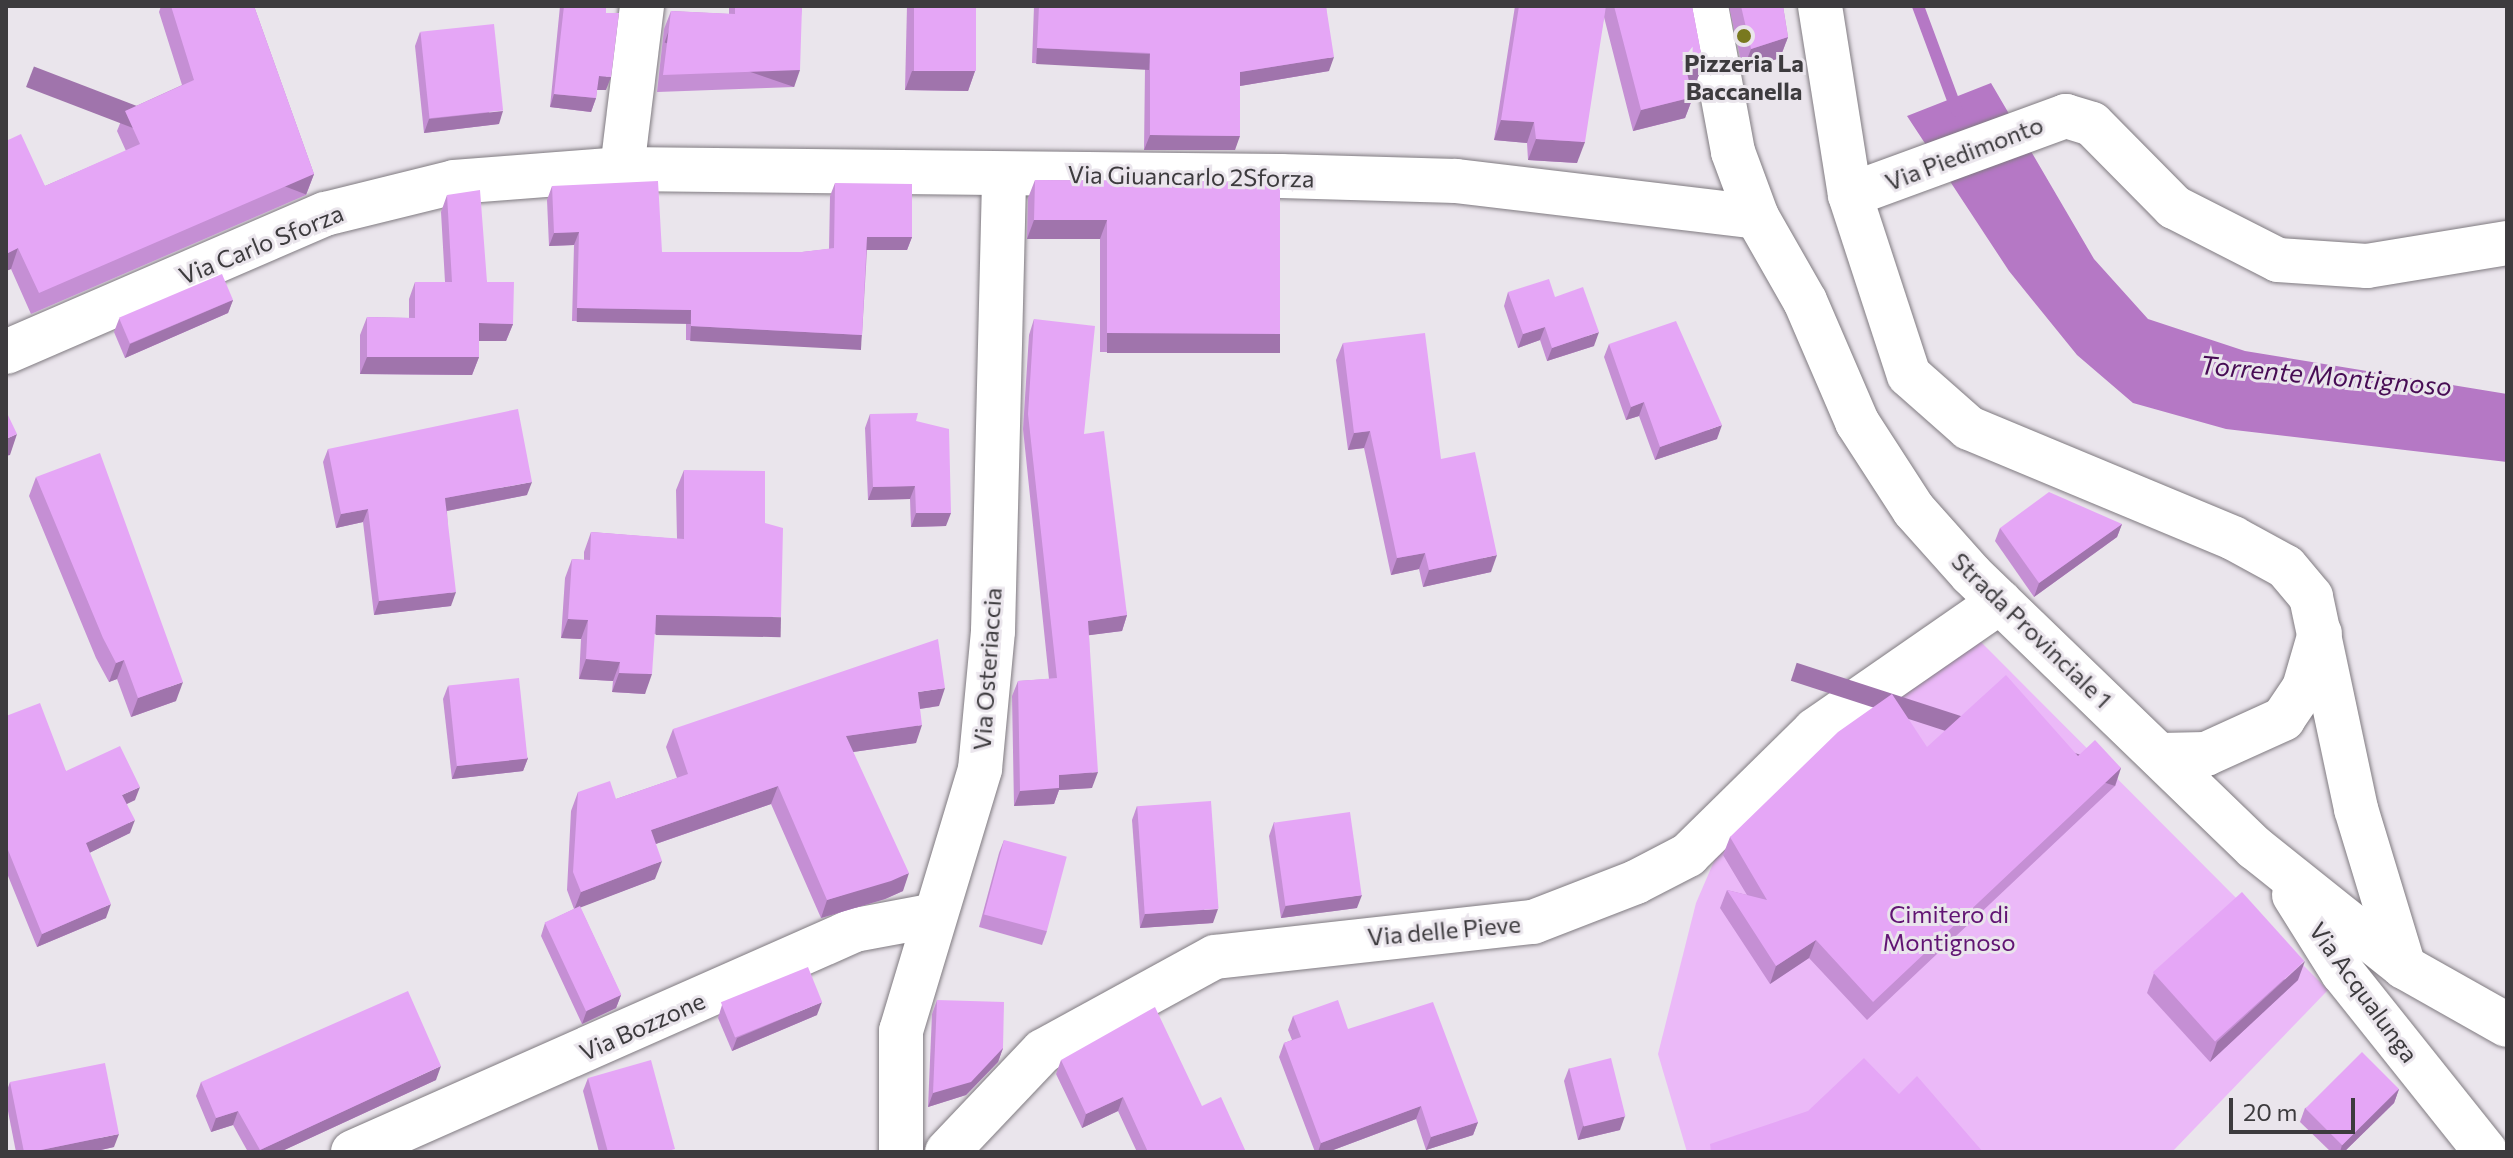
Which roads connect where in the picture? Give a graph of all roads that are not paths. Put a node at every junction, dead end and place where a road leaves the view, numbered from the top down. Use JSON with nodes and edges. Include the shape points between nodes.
{"nodes":[{"id":1,"x":642,"y":6,"type":"edge"},
{"id":2,"x":1706,"y":6,"type":"edge"},
{"id":3,"x":1820,"y":6,"type":"edge"},
{"id":4,"x":622,"y":169,"type":"junction"},
{"id":5,"x":1004,"y":174,"type":"junction"},
{"id":6,"x":1870,"y":190,"type":"junction"},
{"id":7,"x":1757,"y":217,"type":"junction"},
{"id":8,"x":2507,"y":243,"type":"edge"},
{"id":9,"x":6,"y":352,"type":"edge"},
{"id":10,"x":2000,"y":602,"type":"junction"},
{"id":11,"x":2320,"y":630,"type":"junction"},
{"id":12,"x":2160,"y":755,"type":"junction"},
{"id":13,"x":2277,"y":866,"type":"junction"},
{"id":14,"x":935,"y":915,"type":"junction"},
{"id":15,"x":2404,"y":967,"type":"junction"},
{"id":16,"x":2507,"y":1025,"type":"edge"},
{"id":17,"x":353,"y":1152,"type":"edge"},
{"id":18,"x":901,"y":1152,"type":"edge"},
{"id":19,"x":947,"y":1152,"type":"edge"},
{"id":20,"x":2486,"y":1152,"type":"edge"}],
"edges":[{"from":1,"to":4,"type":"street"},
{"from":2,"to":7,"type":"street","name":"Strada Provinciale 1","via":[[1733,152]]},
{"from":3,"to":6,"type":"street"},
{"from":4,"to":5,"type":"street","name":"Via Giuancarlo 2Sforza"},
{"from":4,"to":9,"type":"street","name":"Via Carlo Sforza","via":[[454,182],[325,214]]},
{"from":5,"to":7,"type":"street","name":"Via Giuancarlo 2Sforza","via":[[1456,181]]},
{"from":5,"to":14,"type":"street","name":"Via Osteriaccia","via":[[993,631],[980,769]]},
{"from":6,"to":8,"type":"street","name":"Via Piedimonto","via":[[2040,121],[2066,116],[2092,124],[2174,207],[2278,260],[2367,266]]},
{"from":6,"to":11,"type":"street","via":[[1909,375],[1936,402],[1969,428],[2286,567],[2311,597]]},
{"from":7,"to":10,"type":"street","name":"Strada Provinciale 1","via":[[1805,301],[1857,422],[1914,510]]},
{"from":10,"to":12,"type":"street","name":"Strada Provinciale 1"},
{"from":10,"to":19,"type":"street","name":"Via delle Pieve","via":[[1815,730],[1688,855],[1636,882],[1533,922],[1215,957],[1043,1051]]},
{"from":11,"to":12,"type":"street","via":[[2304,688],[2283,719],[2206,754]]},
{"from":11,"to":15,"type":"street","via":[[2356,809]]},
{"from":12,"to":13,"type":"street","name":"Strada Provinciale 1"},
{"from":13,"to":15,"type":"street","name":"Strada Provinciale 1"},
{"from":13,"to":20,"type":"street","name":"Via Acqualunga","via":[[2343,973]]},
{"from":14,"to":17,"type":"street","name":"Via Bozzone","via":[[855,930]]},
{"from":14,"to":18,"type":"street","name":"Via Osteriaccia","via":[[901,1031]]},
{"from":15,"to":16,"type":"street","name":"Strada Provinciale 1"}]}
